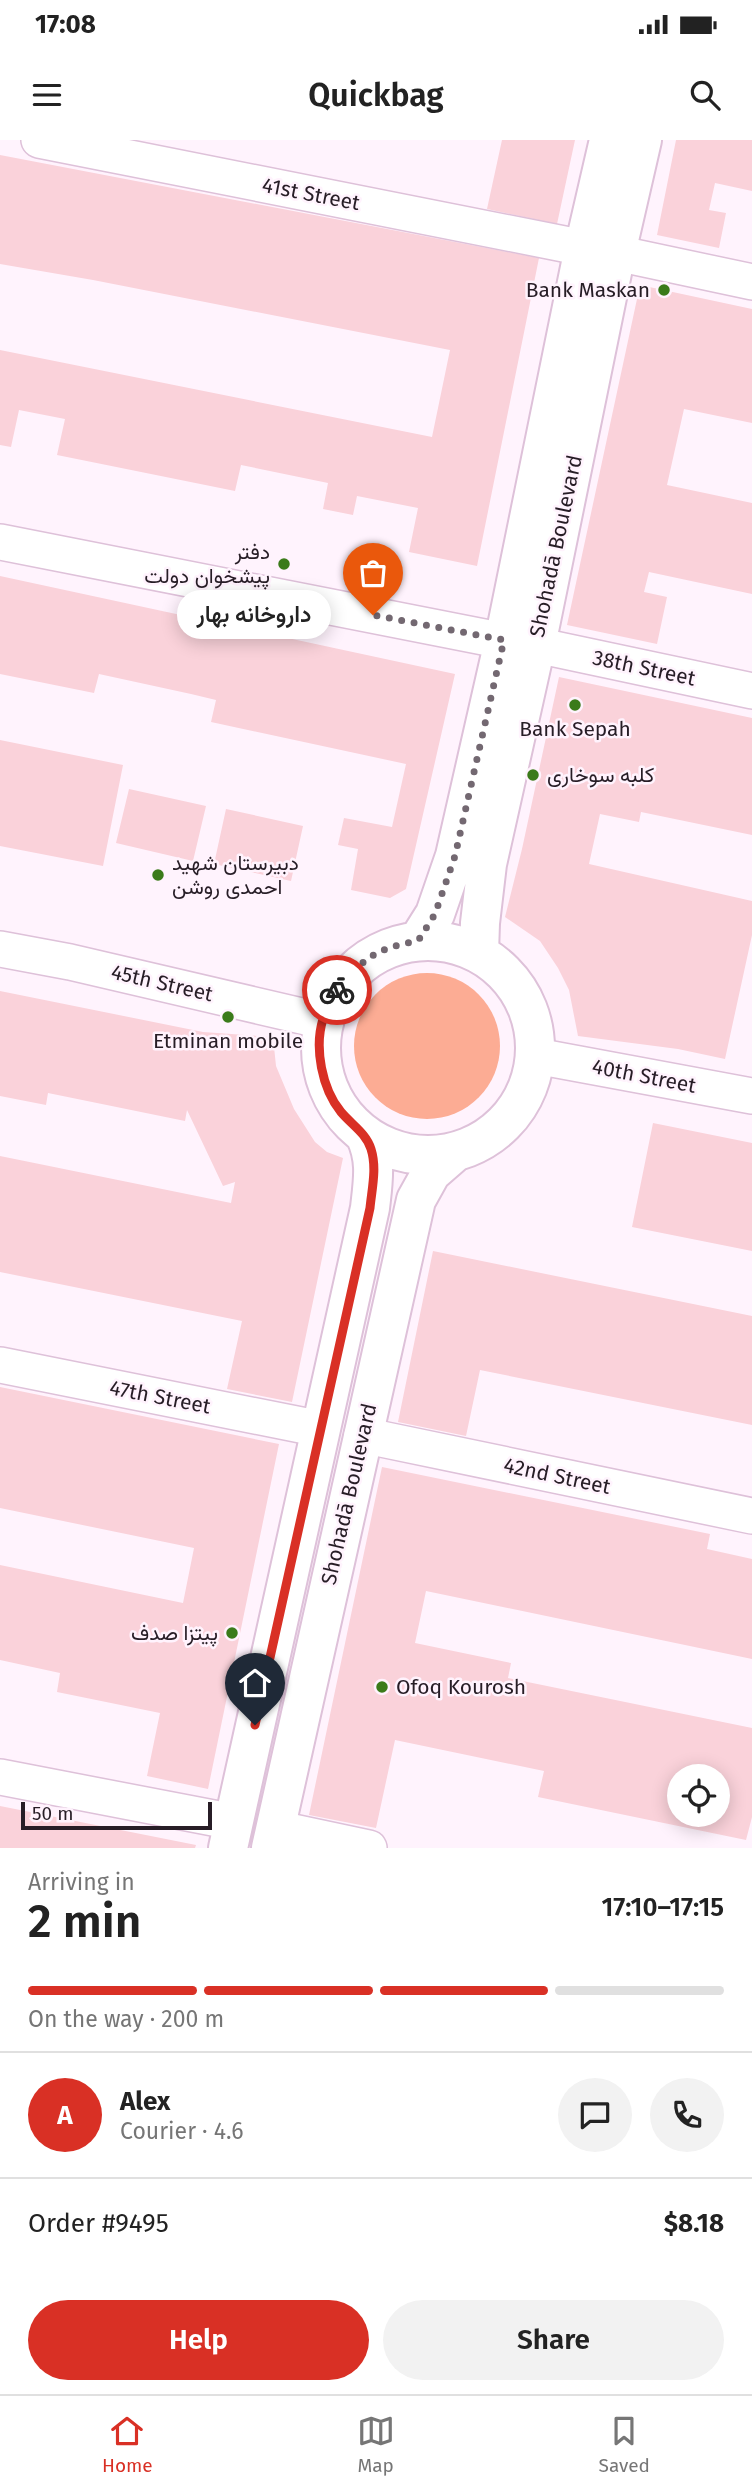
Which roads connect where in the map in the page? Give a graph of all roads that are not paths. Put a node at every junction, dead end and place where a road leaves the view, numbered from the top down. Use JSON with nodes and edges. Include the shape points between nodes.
{"nodes":[{"id":1,"x":39,"y":140,"type":"edge"},
{"id":2,"x":609,"y":140,"type":"edge"},
{"id":3,"x":642,"y":140,"type":"edge"},
{"id":4,"x":600,"y":250,"type":"junction"},
{"id":5,"x":752,"y":282,"type":"edge"},
{"id":6,"x":0,"y":542,"type":"edge"},
{"id":7,"x":520,"y":643,"type":"junction"},
{"id":8,"x":752,"y":691,"type":"edge"},
{"id":9,"x":418,"y":941,"type":"junction"},
{"id":10,"x":0,"y":949,"type":"edge"},
{"id":11,"x":479,"y":953,"type":"junction"},
{"id":12,"x":323,"y":1021,"type":"junction"},
{"id":13,"x":536,"y":1056,"type":"junction"},
{"id":14,"x":752,"y":1096,"type":"edge"},
{"id":15,"x":365,"y":1135,"type":"junction"},
{"id":16,"x":454,"y":1153,"type":"junction"},
{"id":17,"x":0,"y":1365,"type":"edge"},
{"id":18,"x":321,"y":1429,"type":"junction"},
{"id":19,"x":362,"y":1435,"type":"junction"},
{"id":20,"x":752,"y":1516,"type":"edge"},
{"id":21,"x":0,"y":1777,"type":"edge"},
{"id":22,"x":231,"y":1835,"type":"edge"},
{"id":23,"x":273,"y":1838,"type":"edge"},
{"id":24,"x":369,"y":1848,"type":"edge"}],
"edges":[{"from":1,"to":4,"type":"street","name":"41st Street"},
{"from":2,"to":4,"type":"main road","name":"Shohadā Boulevard"},
{"from":3,"to":4,"type":"main road","name":"Shohadā Boulevard"},
{"from":4,"to":5,"type":"street","name":"41st Street"},
{"from":4,"to":7,"type":"main road","name":"Shohadā Boulevard"},
{"from":6,"to":7,"type":"street","name":"38th Street"},
{"from":7,"to":8,"type":"street","name":"38th Street"},
{"from":7,"to":9,"type":"main road","name":"Shohadā Boulevard","via":[[455,856],[435,914]]},
{"from":7,"to":11,"type":"main road","name":"Shohadā Boulevard","via":[[487,864]]},
{"from":9,"to":11,"type":"main road","via":[[447,942]]},
{"from":9,"to":12,"type":"main road","via":[[388,946],[360,963],[337,989]]},
{"from":10,"to":12,"type":"street","name":"45th Street"},
{"from":11,"to":13,"type":"main road","via":[[518,988],[533,1020]]},
{"from":12,"to":15,"type":"main road","via":[[320,1055],[326,1084],[340,1110]]},
{"from":13,"to":14,"type":"street","name":"40th Street"},
{"from":13,"to":16,"type":"main road","via":[[528,1089],[510,1118],[485,1140]]},
{"from":15,"to":16,"type":"main road","via":[[388,1149],[421,1156]]},
{"from":15,"to":18,"type":"main road","name":"Shohadā Boulevard","via":[[375,1165],[370,1208]]},
{"from":16,"to":19,"type":"main road","name":"Shohadā Boulevard","via":[[432,1173],[416,1200]]},
{"from":17,"to":18,"type":"street","name":"47th Street"},
{"from":18,"to":22,"type":"main road","name":"Shohadā Boulevard"},
{"from":19,"to":20,"type":"street","name":"42nd Street"},
{"from":19,"to":23,"type":"main road","name":"Shohadā Boulevard"},
{"from":21,"to":22,"type":"street"},
{"from":23,"to":24,"type":"street"}]}
